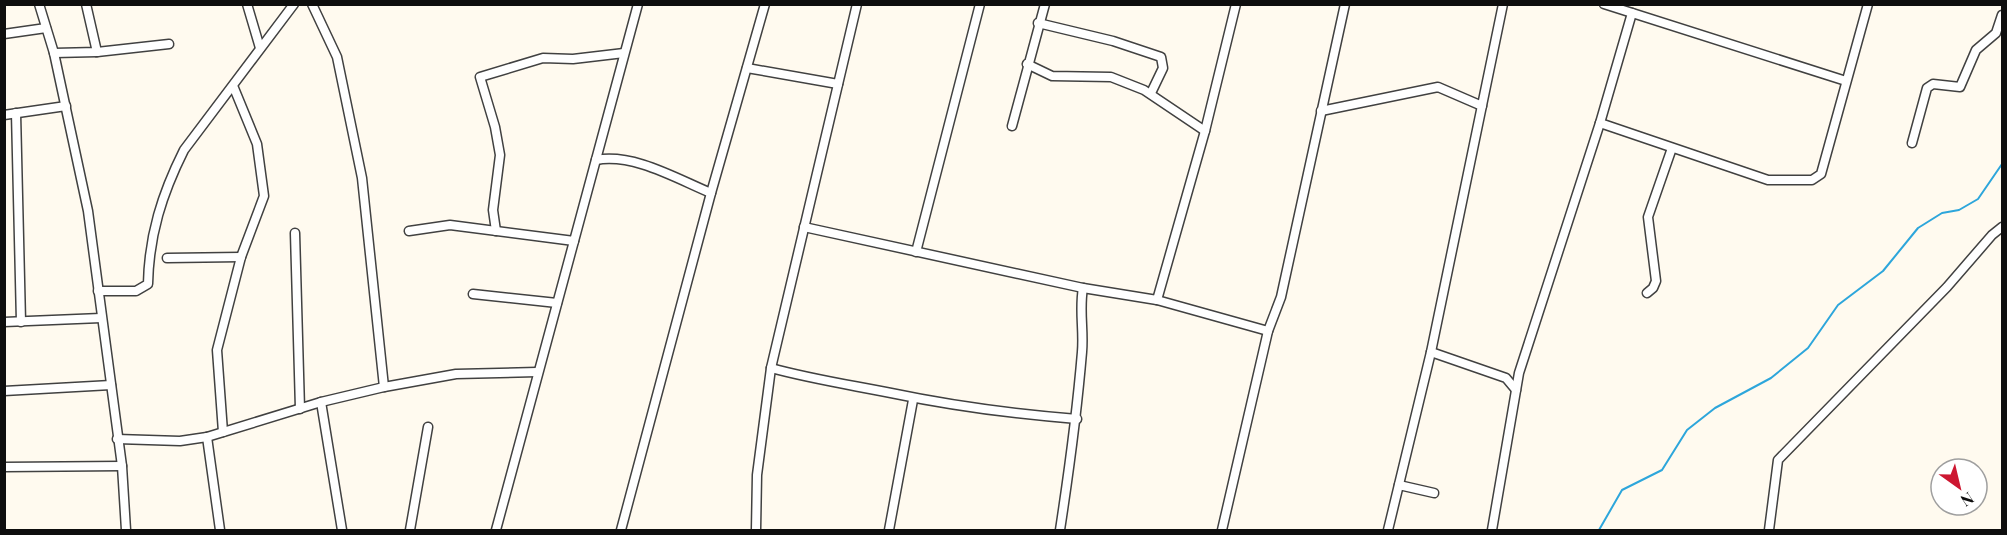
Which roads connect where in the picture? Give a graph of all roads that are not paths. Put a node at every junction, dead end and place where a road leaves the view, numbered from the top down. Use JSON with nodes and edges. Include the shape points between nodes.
{"nodes":[{"id":1,"x":39,"y":4,"type":"edge"},
{"id":2,"x":86,"y":4,"type":"edge"},
{"id":3,"x":247,"y":4,"type":"edge"},
{"id":4,"x":294,"y":4,"type":"edge"},
{"id":5,"x":312,"y":4,"type":"edge"},
{"id":6,"x":638,"y":4,"type":"edge"},
{"id":7,"x":765,"y":4,"type":"edge"},
{"id":8,"x":857,"y":4,"type":"edge"},
{"id":9,"x":980,"y":4,"type":"edge"},
{"id":10,"x":1045,"y":4,"type":"edge"},
{"id":11,"x":1236,"y":4,"type":"edge"},
{"id":12,"x":1345,"y":4,"type":"edge"},
{"id":13,"x":1503,"y":4,"type":"edge"},
{"id":14,"x":1604,"y":4,"type":"edge"},
{"id":15,"x":1868,"y":4,"type":"edge"},
{"id":16,"x":1632,"y":13,"type":"junction"},
{"id":17,"x":2002,"y":15,"type":"edge"},
{"id":18,"x":1038,"y":23,"type":"junction"},
{"id":19,"x":46,"y":28,"type":"junction"},
{"id":20,"x":4,"y":34,"type":"edge"},
{"id":21,"x":169,"y":44,"type":"dead end"},
{"id":22,"x":260,"y":48,"type":"junction"},
{"id":23,"x":97,"y":52,"type":"junction"},
{"id":24,"x":54,"y":53,"type":"junction"},
{"id":25,"x":624,"y":53,"type":"junction"},
{"id":26,"x":1027,"y":64,"type":"junction"},
{"id":27,"x":747,"y":68,"type":"junction"},
{"id":28,"x":1846,"y":81,"type":"junction"},
{"id":29,"x":838,"y":84,"type":"junction"},
{"id":30,"x":234,"y":88,"type":"junction"},
{"id":31,"x":1150,"y":93,"type":"junction"},
{"id":32,"x":66,"y":106,"type":"junction"},
{"id":33,"x":1482,"y":106,"type":"junction"},
{"id":34,"x":1321,"y":111,"type":"junction"},
{"id":35,"x":15,"y":113,"type":"junction"},
{"id":36,"x":4,"y":115,"type":"edge"},
{"id":37,"x":1600,"y":123,"type":"junction"},
{"id":38,"x":1012,"y":126,"type":"dead end"},
{"id":39,"x":1205,"y":131,"type":"junction"},
{"id":40,"x":601,"y":140,"type":"junction"},
{"id":41,"x":1912,"y":143,"type":"dead end"},
{"id":42,"x":1672,"y":147,"type":"junction"},
{"id":43,"x":607,"y":158,"type":"junction"},
{"id":44,"x":596,"y":160,"type":"junction"},
{"id":45,"x":711,"y":193,"type":"junction"},
{"id":46,"x":804,"y":227,"type":"junction"},
{"id":47,"x":2002,"y":227,"type":"edge"},
{"id":48,"x":409,"y":231,"type":"dead end"},
{"id":49,"x":496,"y":231,"type":"junction"},
{"id":50,"x":295,"y":233,"type":"dead end"},
{"id":51,"x":574,"y":241,"type":"junction"},
{"id":52,"x":916,"y":252,"type":"junction"},
{"id":53,"x":241,"y":257,"type":"junction"},
{"id":54,"x":167,"y":258,"type":"dead end"},
{"id":55,"x":1083,"y":288,"type":"junction"},
{"id":56,"x":98,"y":291,"type":"junction"},
{"id":57,"x":1647,"y":293,"type":"dead end"},
{"id":58,"x":473,"y":294,"type":"dead end"},
{"id":59,"x":1157,"y":300,"type":"junction"},
{"id":60,"x":556,"y":303,"type":"junction"},
{"id":61,"x":101,"y":318,"type":"junction"},
{"id":62,"x":4,"y":322,"type":"edge"},
{"id":63,"x":21,"y":322,"type":"junction"},
{"id":64,"x":1268,"y":331,"type":"junction"},
{"id":65,"x":1431,"y":352,"type":"junction"},
{"id":66,"x":771,"y":368,"type":"junction"},
{"id":67,"x":537,"y":372,"type":"junction"},
{"id":68,"x":1520,"y":373,"type":"junction"},
{"id":69,"x":1506,"y":378,"type":"junction"},
{"id":70,"x":111,"y":385,"type":"junction"},
{"id":71,"x":384,"y":387,"type":"junction"},
{"id":72,"x":1516,"y":390,"type":"junction"},
{"id":73,"x":4,"y":391,"type":"edge"},
{"id":74,"x":913,"y":399,"type":"junction"},
{"id":75,"x":321,"y":402,"type":"junction"},
{"id":76,"x":300,"y":409,"type":"junction"},
{"id":77,"x":1077,"y":419,"type":"junction"},
{"id":78,"x":428,"y":427,"type":"dead end"},
{"id":79,"x":223,"y":432,"type":"junction"},
{"id":80,"x":207,"y":437,"type":"junction"},
{"id":81,"x":117,"y":439,"type":"junction"},
{"id":82,"x":122,"y":466,"type":"junction"},
{"id":83,"x":4,"y":467,"type":"edge"},
{"id":84,"x":1399,"y":485,"type":"junction"},
{"id":85,"x":1434,"y":493,"type":"dead end"},
{"id":86,"x":126,"y":531,"type":"edge"},
{"id":87,"x":220,"y":531,"type":"edge"},
{"id":88,"x":342,"y":531,"type":"edge"},
{"id":89,"x":410,"y":531,"type":"edge"},
{"id":90,"x":496,"y":531,"type":"edge"},
{"id":91,"x":621,"y":531,"type":"edge"},
{"id":92,"x":756,"y":531,"type":"edge"},
{"id":93,"x":889,"y":531,"type":"edge"},
{"id":94,"x":1060,"y":531,"type":"edge"},
{"id":95,"x":1222,"y":531,"type":"edge"},
{"id":96,"x":1388,"y":531,"type":"edge"},
{"id":97,"x":1492,"y":531,"type":"edge"},
{"id":98,"x":1769,"y":531,"type":"edge"}],
"edges":[{"from":1,"to":19,"type":"street"},
{"from":2,"to":23,"type":"street"},
{"from":3,"to":22,"type":"street"},
{"from":4,"to":22,"type":"street"},
{"from":5,"to":71,"type":"street","via":[[337,57],[362,178]]},
{"from":6,"to":25,"type":"street"},
{"from":7,"to":27,"type":"street"},
{"from":8,"to":29,"type":"street"},
{"from":9,"to":52,"type":"street"},
{"from":10,"to":18,"type":"street"},
{"from":11,"to":39,"type":"street"},
{"from":12,"to":34,"type":"street"},
{"from":13,"to":33,"type":"street"},
{"from":14,"to":16,"type":"street"},
{"from":15,"to":28,"type":"street"},
{"from":16,"to":28,"type":"street"},
{"from":16,"to":37,"type":"street"},
{"from":17,"to":41,"type":"street","via":[[1996,33],[1976,50],[1960,87],[1926,87]]},
{"from":18,"to":26,"type":"street"},
{"from":18,"to":31,"type":"street","via":[[1161,57],[1163,68]]},
{"from":19,"to":20,"type":"street"},
{"from":19,"to":24,"type":"street"},
{"from":21,"to":23,"type":"street"},
{"from":22,"to":30,"type":"street"},
{"from":23,"to":24,"type":"street"},
{"from":24,"to":32,"type":"street"},
{"from":25,"to":40,"type":"street"},
{"from":25,"to":49,"type":"street","via":[[543,58],[480,77],[500,155],[493,210]]},
{"from":26,"to":31,"type":"street","via":[[1052,76],[1111,77]]},
{"from":26,"to":38,"type":"street"},
{"from":27,"to":29,"type":"street"},
{"from":27,"to":45,"type":"street"},
{"from":28,"to":42,"type":"street","via":[[1821,174],[1812,180],[1768,180]]},
{"from":29,"to":46,"type":"street"},
{"from":30,"to":53,"type":"street","via":[[257,144],[264,196]]},
{"from":30,"to":56,"type":"street","via":[[184,150],[171,175],[154,223],[148,284],[136,291]]},
{"from":31,"to":39,"type":"street"},
{"from":32,"to":35,"type":"street"},
{"from":32,"to":56,"type":"street","via":[[88,211]]},
{"from":33,"to":34,"type":"street","via":[[1438,87]]},
{"from":33,"to":65,"type":"street"},
{"from":34,"to":64,"type":"street","via":[[1281,297]]},
{"from":35,"to":36,"type":"street"},
{"from":35,"to":63,"type":"street"},
{"from":37,"to":42,"type":"street"},
{"from":37,"to":68,"type":"street"},
{"from":39,"to":59,"type":"street"},
{"from":40,"to":43,"type":"street"},
{"from":40,"to":44,"type":"street"},
{"from":42,"to":57,"type":"street","via":[[1648,217],[1656,281]]},
{"from":43,"to":44,"type":"street"},
{"from":43,"to":45,"type":"street","via":[[640,164]]},
{"from":44,"to":51,"type":"street"},
{"from":45,"to":91,"type":"street"},
{"from":46,"to":52,"type":"street"},
{"from":46,"to":66,"type":"street"},
{"from":47,"to":98,"type":"street","via":[[1778,460]]},
{"from":48,"to":49,"type":"street","via":[[450,225]]},
{"from":49,"to":51,"type":"street"},
{"from":50,"to":76,"type":"street"},
{"from":51,"to":60,"type":"street"},
{"from":52,"to":55,"type":"street"},
{"from":53,"to":54,"type":"street"},
{"from":53,"to":79,"type":"street","via":[[217,350]]},
{"from":55,"to":59,"type":"street"},
{"from":55,"to":77,"type":"street"},
{"from":56,"to":61,"type":"street"},
{"from":58,"to":60,"type":"street"},
{"from":59,"to":64,"type":"street"},
{"from":60,"to":67,"type":"street"},
{"from":61,"to":63,"type":"street"},
{"from":61,"to":70,"type":"street"},
{"from":62,"to":63,"type":"street"},
{"from":64,"to":95,"type":"street"},
{"from":65,"to":69,"type":"street"},
{"from":65,"to":84,"type":"street"},
{"from":66,"to":74,"type":"street"},
{"from":66,"to":92,"type":"street","via":[[758,475]]},
{"from":67,"to":71,"type":"street","via":[[456,374]]},
{"from":67,"to":90,"type":"street"},
{"from":68,"to":69,"type":"street"},
{"from":68,"to":72,"type":"street"},
{"from":69,"to":72,"type":"street"},
{"from":70,"to":73,"type":"street"},
{"from":70,"to":81,"type":"street"},
{"from":71,"to":75,"type":"street"},
{"from":72,"to":97,"type":"street"},
{"from":74,"to":77,"type":"street"},
{"from":74,"to":93,"type":"street"},
{"from":75,"to":76,"type":"street"},
{"from":75,"to":88,"type":"street"},
{"from":76,"to":79,"type":"street"},
{"from":77,"to":94,"type":"street"},
{"from":78,"to":89,"type":"street"},
{"from":79,"to":80,"type":"street"},
{"from":80,"to":81,"type":"street","via":[[180,441]]},
{"from":80,"to":87,"type":"street"},
{"from":81,"to":82,"type":"street"},
{"from":82,"to":83,"type":"street"},
{"from":82,"to":86,"type":"street"},
{"from":84,"to":85,"type":"street"},
{"from":84,"to":96,"type":"street"}]}
